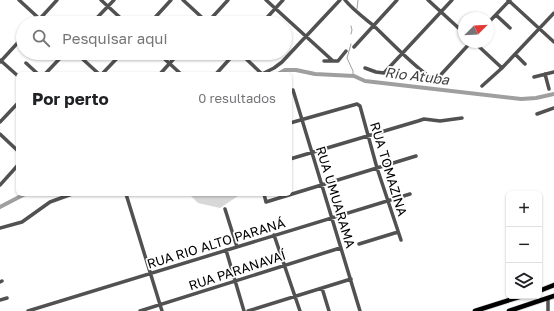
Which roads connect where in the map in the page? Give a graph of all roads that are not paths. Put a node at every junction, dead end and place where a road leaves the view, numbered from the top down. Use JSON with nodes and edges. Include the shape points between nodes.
{"nodes":[{"id":1,"x":19,"y":0,"type":"edge"},
{"id":2,"x":57,"y":0,"type":"edge"},
{"id":3,"x":101,"y":0,"type":"edge"},
{"id":4,"x":114,"y":0,"type":"edge"},
{"id":5,"x":171,"y":0,"type":"edge"},
{"id":6,"x":183,"y":0,"type":"edge"},
{"id":7,"x":228,"y":0,"type":"edge"},
{"id":8,"x":266,"y":0,"type":"edge"},
{"id":9,"x":284,"y":0,"type":"edge"},
{"id":10,"x":340,"y":0,"type":"edge"},
{"id":11,"x":345,"y":0,"type":"edge"},
{"id":12,"x":397,"y":0,"type":"edge"},
{"id":13,"x":428,"y":0,"type":"edge"},
{"id":14,"x":452,"y":0,"type":"edge"},
{"id":15,"x":509,"y":0,"type":"edge"},
{"id":16,"x":108,"y":6,"type":"junction"},
{"id":17,"x":276,"y":9,"type":"junction"},
{"id":18,"x":441,"y":12,"type":"junction"},
{"id":19,"x":554,"y":12,"type":"edge"},
{"id":20,"x":496,"y":15,"type":"joint"},
{"id":21,"x":37,"y":16,"type":"edge"},
{"id":22,"x":43,"y":16,"type":"edge"},
{"id":23,"x":99,"y":16,"type":"edge"},
{"id":24,"x":119,"y":16,"type":"edge"},
{"id":25,"x":156,"y":16,"type":"edge"},
{"id":26,"x":200,"y":16,"type":"edge"},
{"id":27,"x":213,"y":16,"type":"edge"},
{"id":28,"x":269,"y":16,"type":"edge"},
{"id":29,"x":284,"y":16,"type":"edge"},
{"id":30,"x":292,"y":23,"type":"edge"},
{"id":31,"x":373,"y":26,"type":"junction"},
{"id":32,"x":458,"y":28,"type":"edge"},
{"id":33,"x":510,"y":28,"type":"dead end"},
{"id":34,"x":539,"y":29,"type":"junction"},
{"id":35,"x":306,"y":36,"type":"junction"},
{"id":36,"x":554,"y":42,"type":"edge"},
{"id":37,"x":16,"y":44,"type":"edge"},
{"id":38,"x":354,"y":47,"type":"dead end"},
{"id":39,"x":466,"y":48,"type":"edge"},
{"id":40,"x":479,"y":48,"type":"edge"},
{"id":41,"x":292,"y":51,"type":"edge"},
{"id":42,"x":346,"y":51,"type":"dead end"},
{"id":43,"x":403,"y":53,"type":"junction"},
{"id":44,"x":515,"y":54,"type":"junction"},
{"id":45,"x":58,"y":60,"type":"edge"},
{"id":46,"x":84,"y":60,"type":"edge"},
{"id":47,"x":115,"y":60,"type":"edge"},
{"id":48,"x":166,"y":60,"type":"edge"},
{"id":49,"x":173,"y":60,"type":"edge"},
{"id":50,"x":229,"y":60,"type":"edge"},
{"id":51,"x":247,"y":60,"type":"edge"},
{"id":52,"x":284,"y":60,"type":"edge"},
{"id":53,"x":0,"y":61,"type":"edge"},
{"id":54,"x":324,"y":61,"type":"dead end"},
{"id":55,"x":333,"y":61,"type":"junction"},
{"id":56,"x":26,"y":63,"type":"dead end"},
{"id":57,"x":170,"y":63,"type":"junction"},
{"id":58,"x":526,"y":64,"type":"dead end"},
{"id":59,"x":365,"y":68,"type":"dead end"},
{"id":60,"x":502,"y":68,"type":"junction"},
{"id":61,"x":36,"y":72,"type":"edge"},
{"id":62,"x":47,"y":72,"type":"edge"},
{"id":63,"x":97,"y":72,"type":"edge"},
{"id":64,"x":104,"y":72,"type":"edge"},
{"id":65,"x":162,"y":72,"type":"edge"},
{"id":66,"x":179,"y":72,"type":"edge"},
{"id":67,"x":218,"y":72,"type":"edge"},
{"id":68,"x":260,"y":72,"type":"edge"},
{"id":69,"x":266,"y":72,"type":"edge"},
{"id":70,"x":554,"y":72,"type":"edge"},
{"id":71,"x":16,"y":74,"type":"edge"},
{"id":72,"x":545,"y":74,"type":"junction"},
{"id":73,"x":534,"y":77,"type":"dead end"},
{"id":74,"x":482,"y":86,"type":"dead end"},
{"id":75,"x":549,"y":89,"type":"dead end"},
{"id":76,"x":292,"y":93,"type":"edge"},
{"id":77,"x":16,"y":105,"type":"edge"},
{"id":78,"x":554,"y":108,"type":"edge"},
{"id":79,"x":537,"y":114,"type":"dead end"},
{"id":80,"x":462,"y":118,"type":"dead end"},
{"id":81,"x":302,"y":120,"type":"junction"},
{"id":82,"x":0,"y":122,"type":"edge"},
{"id":83,"x":292,"y":122,"type":"edge"},
{"id":84,"x":0,"y":134,"type":"edge"},
{"id":85,"x":368,"y":136,"type":"junction"},
{"id":86,"x":16,"y":149,"type":"edge"},
{"id":87,"x":312,"y":153,"type":"junction"},
{"id":88,"x":416,"y":156,"type":"dead end"},
{"id":89,"x":292,"y":158,"type":"edge"},
{"id":90,"x":16,"y":167,"type":"edge"},
{"id":91,"x":378,"y":168,"type":"junction"},
{"id":92,"x":0,"y":185,"type":"edge"},
{"id":93,"x":322,"y":185,"type":"junction"},
{"id":94,"x":292,"y":194,"type":"edge"},
{"id":95,"x":410,"y":194,"type":"dead end"},
{"id":96,"x":66,"y":196,"type":"edge"},
{"id":97,"x":127,"y":196,"type":"edge"},
{"id":98,"x":264,"y":196,"type":"edge"},
{"id":99,"x":286,"y":196,"type":"edge"},
{"id":100,"x":388,"y":200,"type":"junction"},
{"id":101,"x":225,"y":209,"type":"dead end"},
{"id":102,"x":332,"y":217,"type":"junction"},
{"id":103,"x":0,"y":228,"type":"edge"},
{"id":104,"x":398,"y":232,"type":"junction"},
{"id":105,"x":274,"y":235,"type":"junction"},
{"id":106,"x":401,"y":240,"type":"dead end"},
{"id":107,"x":359,"y":244,"type":"dead end"},
{"id":108,"x":237,"y":246,"type":"junction"},
{"id":109,"x":340,"y":248,"type":"junction"},
{"id":110,"x":226,"y":250,"type":"junction"},
{"id":111,"x":284,"y":265,"type":"junction"},
{"id":112,"x":151,"y":273,"type":"junction"},
{"id":113,"x":350,"y":279,"type":"junction"},
{"id":114,"x":235,"y":282,"type":"junction"},
{"id":115,"x":554,"y":285,"type":"edge"},
{"id":116,"x":322,"y":288,"type":"junction"},
{"id":117,"x":542,"y":290,"type":"edge"},
{"id":118,"x":295,"y":296,"type":"junction"},
{"id":119,"x":554,"y":296,"type":"edge"},
{"id":120,"x":7,"y":298,"type":"dead end"},
{"id":121,"x":513,"y":299,"type":"edge"},
{"id":122,"x":548,"y":299,"type":"junction"},
{"id":123,"x":0,"y":300,"type":"edge"},
{"id":124,"x":160,"y":305,"type":"junction"},
{"id":125,"x":44,"y":306,"type":"junction"},
{"id":126,"x":488,"y":307,"type":"junction"},
{"id":127,"x":28,"y":311,"type":"edge"},
{"id":128,"x":46,"y":311,"type":"edge"},
{"id":129,"x":140,"y":311,"type":"edge"},
{"id":130,"x":162,"y":311,"type":"edge"},
{"id":131,"x":244,"y":311,"type":"edge"},
{"id":132,"x":248,"y":311,"type":"edge"},
{"id":133,"x":300,"y":311,"type":"edge"},
{"id":134,"x":329,"y":311,"type":"edge"},
{"id":135,"x":359,"y":311,"type":"edge"},
{"id":136,"x":475,"y":311,"type":"edge"},
{"id":137,"x":492,"y":311,"type":"edge"},
{"id":138,"x":510,"y":311,"type":"edge"},
{"id":139,"x":548,"y":311,"type":"edge"}],
"edges":[{"from":1,"to":21,"type":"street"},
{"from":2,"to":22,"type":"street"},
{"from":3,"to":16,"type":"street"},
{"from":4,"to":16,"type":"street"},
{"from":5,"to":25,"type":"street"},
{"from":6,"to":26,"type":"street"},
{"from":7,"to":27,"type":"street"},
{"from":8,"to":17,"type":"street"},
{"from":9,"to":17,"type":"street"},
{"from":10,"to":35,"type":"street"},
{"from":11,"to":31,"type":"street"},
{"from":12,"to":31,"type":"street"},
{"from":13,"to":18,"type":"street"},
{"from":14,"to":18,"type":"street"},
{"from":15,"to":20,"type":"street"},
{"from":15,"to":34,"type":"street"},
{"from":16,"to":23,"type":"street"},
{"from":16,"to":24,"type":"street"},
{"from":17,"to":28,"type":"street"},
{"from":17,"to":29,"type":"street"},
{"from":18,"to":32,"type":"street"},
{"from":18,"to":43,"type":"street"},
{"from":19,"to":34,"type":"street"},
{"from":20,"to":33,"type":"street"},
{"from":30,"to":35,"type":"street"},
{"from":31,"to":38,"type":"street"},
{"from":31,"to":43,"type":"street"},
{"from":34,"to":36,"type":"street"},
{"from":34,"to":44,"type":"street"},
{"from":35,"to":41,"type":"street"},
{"from":35,"to":55,"type":"street"},
{"from":37,"to":53,"type":"street"},
{"from":39,"to":43,"type":"street","via":[[435,81]]},
{"from":40,"to":60,"type":"street"},
{"from":42,"to":55,"type":"street","via":[[339,60]]},
{"from":43,"to":59,"type":"street","via":[[384,73]]},
{"from":44,"to":58,"type":"street"},
{"from":44,"to":60,"type":"street"},
{"from":45,"to":62,"type":"street"},
{"from":46,"to":63,"type":"street"},
{"from":47,"to":64,"type":"street"},
{"from":48,"to":57,"type":"street"},
{"from":49,"to":57,"type":"street"},
{"from":50,"to":67,"type":"street"},
{"from":51,"to":68,"type":"street"},
{"from":52,"to":69,"type":"street"},
{"from":53,"to":71,"type":"street"},
{"from":54,"to":55,"type":"street"},
{"from":56,"to":61,"type":"street"},
{"from":57,"to":65,"type":"street"},
{"from":57,"to":66,"type":"street"},
{"from":60,"to":74,"type":"street"},
{"from":70,"to":72,"type":"street"},
{"from":72,"to":73,"type":"street"},
{"from":72,"to":75,"type":"street"},
{"from":76,"to":81,"type":"street","name":"RUA UMUARAMA"},
{"from":77,"to":82,"type":"street"},
{"from":78,"to":79,"type":"street"},
{"from":80,"to":85,"type":"street","via":[[418,121]]},
{"from":81,"to":83,"type":"street"},
{"from":81,"to":85,"type":"street","name":"RUA TOMAZINA","via":[[357,104],[360,106]]},
{"from":81,"to":87,"type":"street","name":"RUA UMUARAMA"},
{"from":84,"to":86,"type":"street"},
{"from":85,"to":87,"type":"street"},
{"from":85,"to":91,"type":"street","name":"RUA TOMAZINA"},
{"from":87,"to":89,"type":"street"},
{"from":87,"to":93,"type":"street","name":"RUA UMUARAMA"},
{"from":88,"to":91,"type":"street"},
{"from":90,"to":92,"type":"street"},
{"from":91,"to":93,"type":"street"},
{"from":91,"to":100,"type":"street","name":"RUA TOMAZINA"},
{"from":93,"to":94,"type":"street"},
{"from":93,"to":102,"type":"street","name":"RUA UMUARAMA"},
{"from":95,"to":100,"type":"street","name":"RUA RIO ALTO PARANÁ"},
{"from":96,"to":103,"type":"street","via":[[50,202],[22,222]]},
{"from":97,"to":112,"type":"street"},
{"from":98,"to":99,"type":"street","via":[[266,202]]},
{"from":100,"to":102,"type":"street","name":"RUA RIO ALTO PARANÁ"},
{"from":100,"to":104,"type":"street","name":"RUA TOMAZINA"},
{"from":101,"to":108,"type":"street"},
{"from":102,"to":105,"type":"street","name":"RUA RIO ALTO PARANÁ"},
{"from":102,"to":109,"type":"street","name":"RUA UMUARAMA"},
{"from":104,"to":106,"type":"street","name":"RUA TOMAZINA"},
{"from":104,"to":107,"type":"street"},
{"from":105,"to":108,"type":"street","name":"RUA RIO ALTO PARANÁ"},
{"from":105,"to":111,"type":"street"},
{"from":108,"to":110,"type":"street","name":"RUA RIO ALTO PARANÁ"},
{"from":109,"to":111,"type":"street","name":"RUA PARANAVAÍ"},
{"from":109,"to":113,"type":"street","name":"RUA UMUARAMA"},
{"from":110,"to":112,"type":"street","name":"RUA RIO ALTO PARANÁ"},
{"from":110,"to":114,"type":"street"},
{"from":111,"to":114,"type":"street","name":"RUA PARANAVAÍ"},
{"from":111,"to":118,"type":"street"},
{"from":112,"to":124,"type":"street"},
{"from":112,"to":125,"type":"street","name":"RUA RIO ALTO PARANÁ"},
{"from":113,"to":116,"type":"street"},
{"from":113,"to":135,"type":"street","name":"RUA UMUARAMA"},
{"from":114,"to":124,"type":"street","name":"RUA PARANAVAÍ"},
{"from":114,"to":131,"type":"street"},
{"from":115,"to":117,"type":"main road"},
{"from":116,"to":118,"type":"street"},
{"from":116,"to":134,"type":"street"},
{"from":118,"to":132,"type":"street"},
{"from":118,"to":133,"type":"street"},
{"from":119,"to":122,"type":"main road"},
{"from":120,"to":123,"type":"street"},
{"from":121,"to":126,"type":"main road"},
{"from":122,"to":138,"type":"main road"},
{"from":122,"to":139,"type":"street"},
{"from":124,"to":129,"type":"street","name":"RUA PARANAVAÍ"},
{"from":124,"to":130,"type":"street"},
{"from":125,"to":127,"type":"street","name":"RUA RIO ALTO PARANÁ"},
{"from":125,"to":128,"type":"street"},
{"from":126,"to":136,"type":"main road"},
{"from":126,"to":137,"type":"main road"}]}
